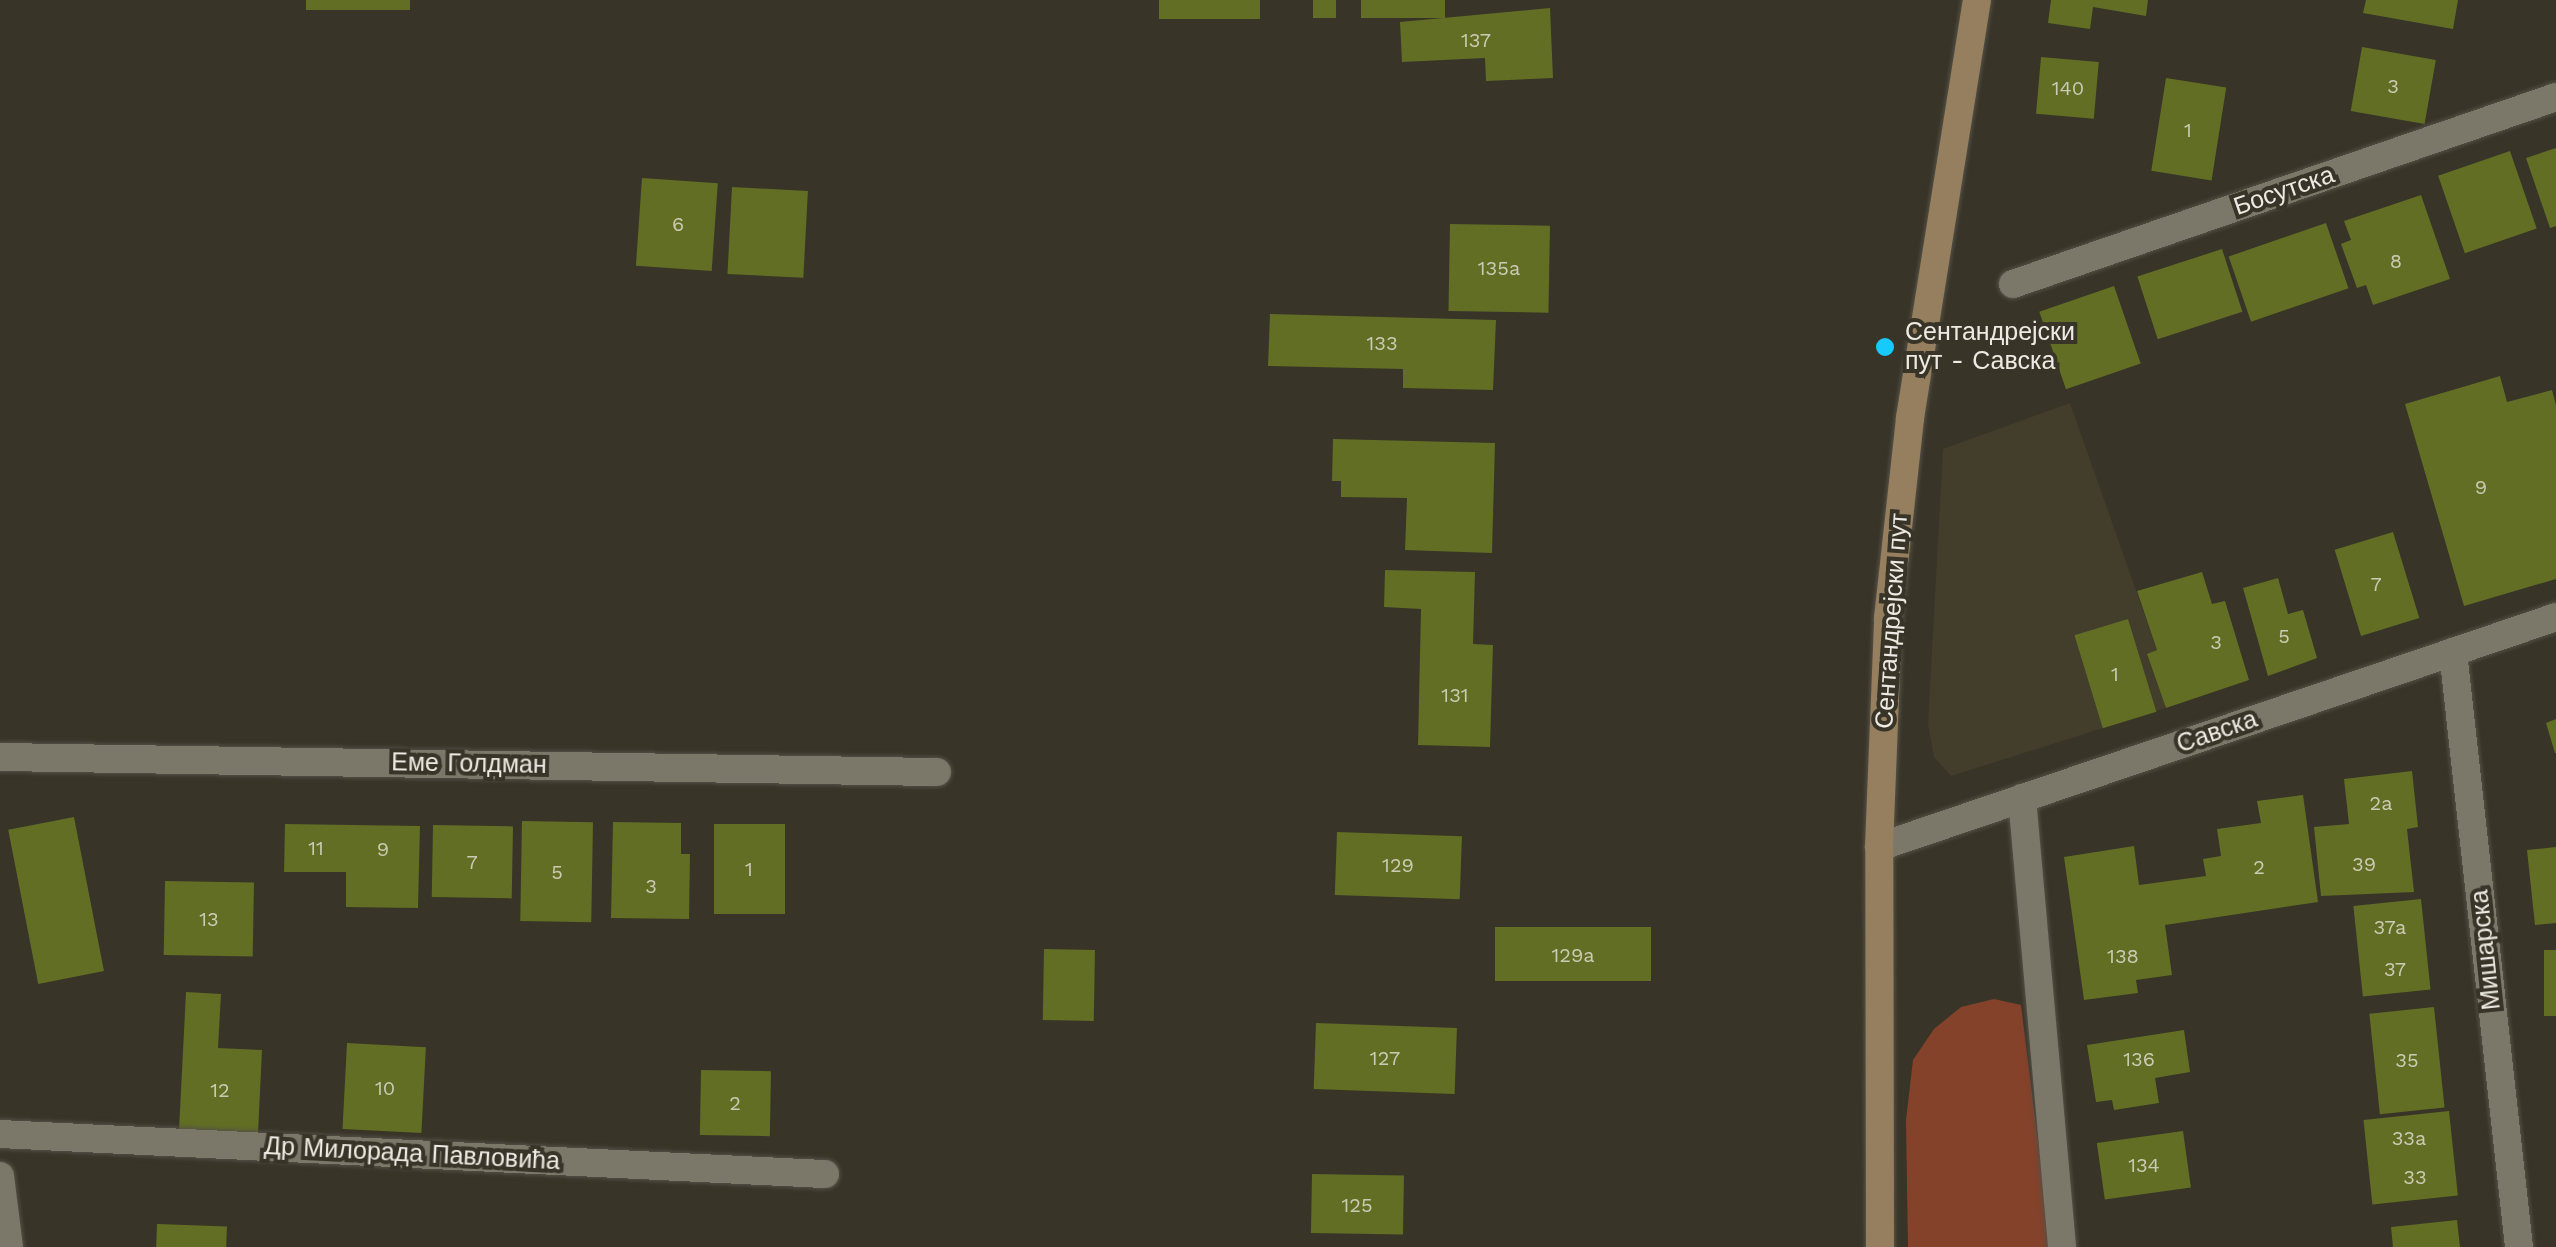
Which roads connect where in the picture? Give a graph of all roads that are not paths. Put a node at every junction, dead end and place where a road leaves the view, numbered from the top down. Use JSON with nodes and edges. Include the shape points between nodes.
{"nodes":[{"id":1,"x":1977,"y":0,"type":"edge"},
{"id":2,"x":2556,"y":97,"type":"edge"},
{"id":3,"x":2012,"y":284,"type":"dead end"},
{"id":4,"x":2556,"y":618,"type":"edge"},
{"id":5,"x":2454,"y":652,"type":"junction"},
{"id":6,"x":0,"y":757,"type":"edge"},
{"id":7,"x":937,"y":772,"type":"dead end"},
{"id":8,"x":2022,"y":798,"type":"junction"},
{"id":9,"x":1878,"y":846,"type":"junction"},
{"id":10,"x":0,"y":1134,"type":"edge"},
{"id":11,"x":825,"y":1174,"type":"dead end"},
{"id":12,"x":0,"y":1176,"type":"edge"},
{"id":13,"x":9,"y":1247,"type":"edge"},
{"id":14,"x":1880,"y":1247,"type":"edge"},
{"id":15,"x":2062,"y":1247,"type":"edge"},
{"id":16,"x":2518,"y":1247,"type":"edge"}],
"edges":[{"from":1,"to":9,"type":"main road","name":"Сентандрејски пут","via":[[1910,418],[1888,618]]},
{"from":2,"to":3,"type":"street","name":"Босутска"},
{"from":4,"to":5,"type":"street","name":"Савска"},
{"from":5,"to":8,"type":"street","name":"Савска"},
{"from":5,"to":16,"type":"street","name":"Мишарска"},
{"from":6,"to":7,"type":"street","name":"Еме Голдман"},
{"from":8,"to":9,"type":"street","name":"Савска"},
{"from":8,"to":15,"type":"street"},
{"from":9,"to":14,"type":"main road","name":"Сентандрејски пут"},
{"from":10,"to":11,"type":"street","name":"Др Милорада Павловића"},
{"from":12,"to":13,"type":"street"}]}
